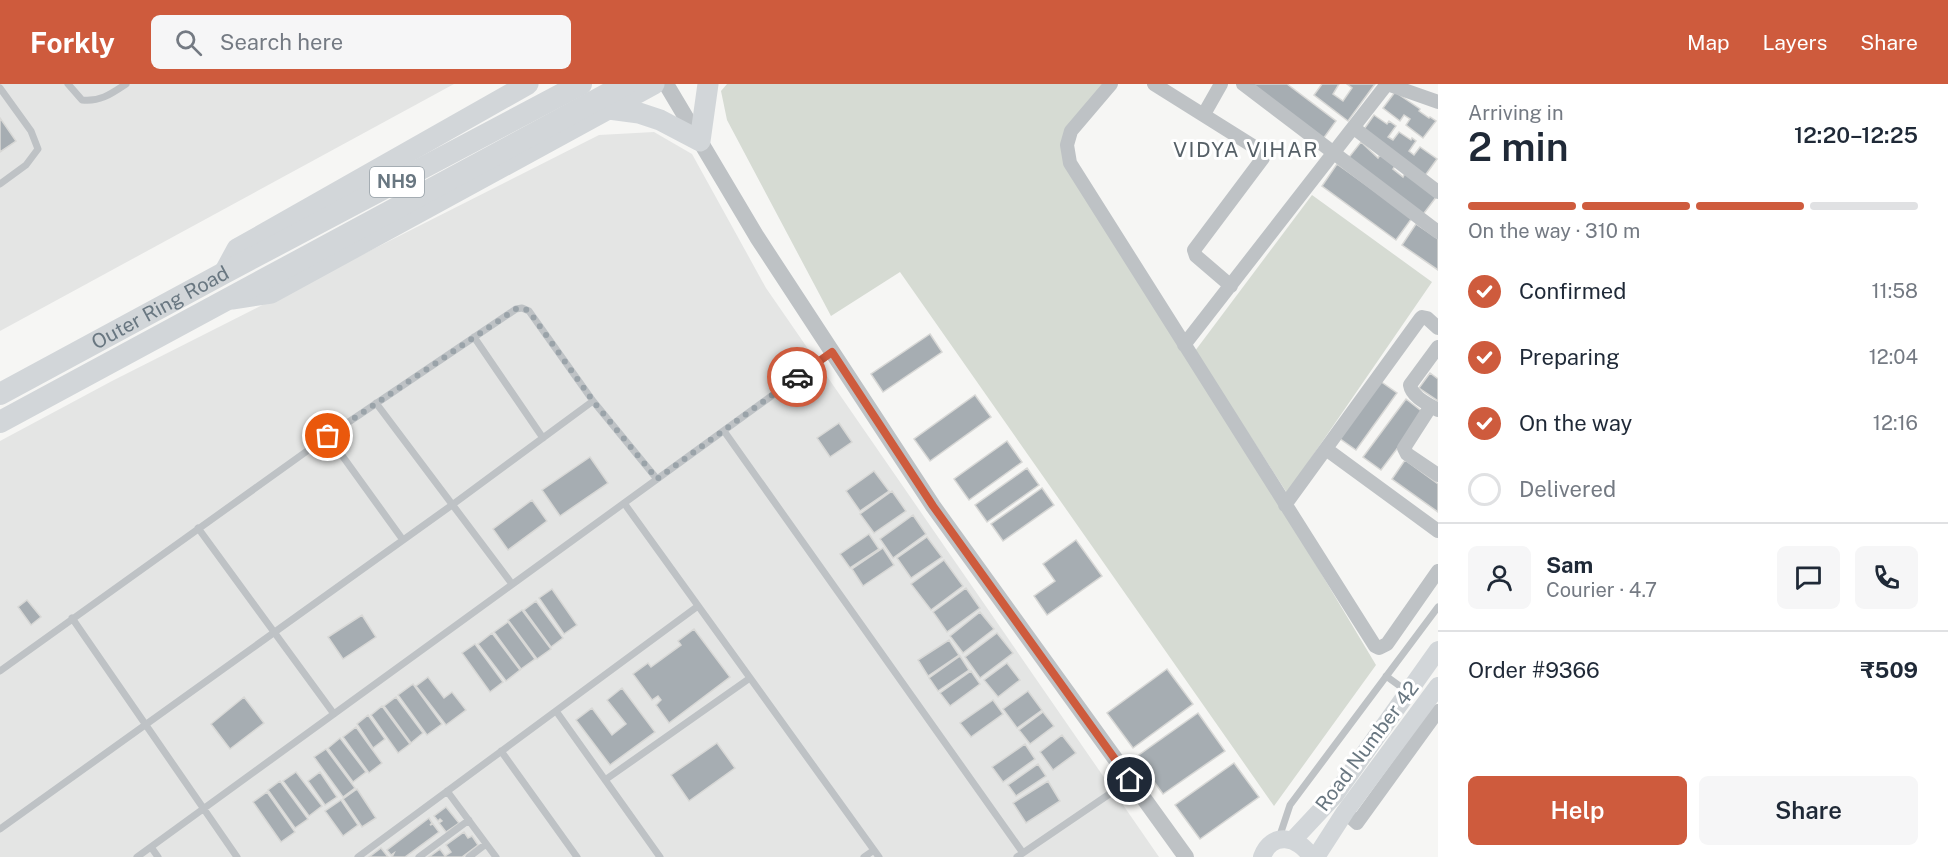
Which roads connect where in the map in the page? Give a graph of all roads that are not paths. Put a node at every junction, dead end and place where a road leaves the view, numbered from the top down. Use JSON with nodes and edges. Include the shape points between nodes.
{"nodes":[{"id":1,"x":68,"y":84,"type":"edge"},
{"id":2,"x":126,"y":84,"type":"edge"},
{"id":3,"x":508,"y":84,"type":"edge"},
{"id":4,"x":528,"y":84,"type":"edge"},
{"id":5,"x":581,"y":84,"type":"edge"},
{"id":6,"x":626,"y":84,"type":"edge"},
{"id":7,"x":654,"y":84,"type":"edge"},
{"id":8,"x":666,"y":84,"type":"edge"},
{"id":9,"x":708,"y":84,"type":"edge"},
{"id":10,"x":1111,"y":84,"type":"edge"},
{"id":11,"x":1154,"y":84,"type":"edge"},
{"id":12,"x":1221,"y":84,"type":"edge"},
{"id":13,"x":1243,"y":84,"type":"edge"},
{"id":14,"x":0,"y":88,"type":"edge"},
{"id":15,"x":1438,"y":102,"type":"edge"},
{"id":16,"x":492,"y":103,"type":"junction"},
{"id":17,"x":609,"y":109,"type":"junction"},
{"id":18,"x":1204,"y":114,"type":"junction"},
{"id":19,"x":1354,"y":128,"type":"junction"},
{"id":20,"x":700,"y":141,"type":"junction"},
{"id":21,"x":543,"y":145,"type":"junction"},
{"id":22,"x":1334,"y":153,"type":"junction"},
{"id":23,"x":0,"y":184,"type":"edge"},
{"id":24,"x":1438,"y":192,"type":"edge"},
{"id":25,"x":1438,"y":231,"type":"edge"},
{"id":26,"x":224,"y":273,"type":"junction"},
{"id":27,"x":1231,"y":286,"type":"junction"},
{"id":28,"x":227,"y":300,"type":"junction"},
{"id":29,"x":1438,"y":328,"type":"edge"},
{"id":30,"x":474,"y":337,"type":"junction"},
{"id":31,"x":1184,"y":345,"type":"junction"},
{"id":32,"x":1438,"y":346,"type":"edge"},
{"id":33,"x":832,"y":352,"type":"junction"},
{"id":34,"x":0,"y":394,"type":"edge"},
{"id":35,"x":593,"y":401,"type":"junction"},
{"id":36,"x":375,"y":403,"type":"junction"},
{"id":37,"x":1434,"y":408,"type":"edge"},
{"id":38,"x":0,"y":422,"type":"edge"},
{"id":39,"x":724,"y":430,"type":"junction"},
{"id":40,"x":328,"y":436,"type":"junction"},
{"id":41,"x":543,"y":438,"type":"junction"},
{"id":42,"x":1326,"y":449,"type":"junction"},
{"id":43,"x":1437,"y":471,"type":"edge"},
{"id":44,"x":657,"y":479,"type":"junction"},
{"id":45,"x":624,"y":503,"type":"junction"},
{"id":46,"x":452,"y":505,"type":"junction"},
{"id":47,"x":1285,"y":505,"type":"junction"},
{"id":48,"x":198,"y":528,"type":"junction"},
{"id":49,"x":1438,"y":531,"type":"edge"},
{"id":50,"x":403,"y":540,"type":"junction"},
{"id":51,"x":1438,"y":571,"type":"edge"},
{"id":52,"x":512,"y":584,"type":"junction"},
{"id":53,"x":698,"y":606,"type":"junction"},
{"id":54,"x":1438,"y":607,"type":"edge"},
{"id":55,"x":72,"y":618,"type":"junction"},
{"id":56,"x":274,"y":633,"type":"junction"},
{"id":57,"x":1438,"y":650,"type":"edge"},
{"id":58,"x":0,"y":671,"type":"edge"},
{"id":59,"x":1386,"y":676,"type":"junction"},
{"id":60,"x":750,"y":678,"type":"junction"},
{"id":61,"x":1438,"y":686,"type":"edge"},
{"id":62,"x":1408,"y":692,"type":"junction"},
{"id":63,"x":556,"y":711,"type":"junction"},
{"id":64,"x":1438,"y":711,"type":"edge"},
{"id":65,"x":334,"y":714,"type":"junction"},
{"id":66,"x":146,"y":726,"type":"junction"},
{"id":67,"x":501,"y":751,"type":"junction"},
{"id":68,"x":605,"y":780,"type":"junction"},
{"id":69,"x":1130,"y":780,"type":"junction"},
{"id":70,"x":1377,"y":781,"type":"junction"},
{"id":71,"x":447,"y":791,"type":"junction"},
{"id":72,"x":204,"y":808,"type":"junction"},
{"id":73,"x":469,"y":820,"type":"junction"},
{"id":74,"x":0,"y":829,"type":"edge"},
{"id":75,"x":1286,"y":840,"type":"junction"},
{"id":76,"x":486,"y":844,"type":"junction"},
{"id":77,"x":151,"y":847,"type":"junction"},
{"id":78,"x":874,"y":850,"type":"junction"},
{"id":79,"x":1020,"y":855,"type":"edge"},
{"id":80,"x":137,"y":857,"type":"edge"},
{"id":81,"x":158,"y":857,"type":"edge"},
{"id":82,"x":237,"y":857,"type":"edge"},
{"id":83,"x":358,"y":857,"type":"edge"},
{"id":84,"x":419,"y":857,"type":"edge"},
{"id":85,"x":469,"y":857,"type":"edge"},
{"id":86,"x":496,"y":857,"type":"edge"},
{"id":87,"x":577,"y":857,"type":"edge"},
{"id":88,"x":660,"y":857,"type":"edge"},
{"id":89,"x":864,"y":857,"type":"edge"},
{"id":90,"x":879,"y":857,"type":"edge"},
{"id":91,"x":1186,"y":857,"type":"edge"},
{"id":92,"x":1262,"y":857,"type":"edge"},
{"id":93,"x":1313,"y":857,"type":"edge"}],
"edges":[{"from":1,"to":2,"type":"lane","via":[[82,100],[90,101],[105,98]]},
{"from":3,"to":16,"type":"street"},
{"from":4,"to":16,"type":"main road","name":"Outer Ring Road"},
{"from":5,"to":26,"type":"highway","number":"NH9"},
{"from":6,"to":28,"type":"highway","name":"Outer Ring Road"},
{"from":7,"to":17,"type":"main road"},
{"from":8,"to":20,"type":"street"},
{"from":9,"to":20,"type":"main road"},
{"from":10,"to":31,"type":"street","via":[[1071,131],[1067,145],[1070,163]]},
{"from":11,"to":18,"type":"street"},
{"from":12,"to":18,"type":"street"},
{"from":13,"to":22,"type":"street"},
{"from":14,"to":23,"type":"lane","via":[[31,131],[38,149],[26,165]]},
{"from":15,"to":19,"type":"street","via":[[1387,84]]},
{"from":16,"to":21,"type":"main road","via":[[514,97],[543,100],[552,120]]},
{"from":16,"to":26,"type":"main road","name":"Outer Ring Road","via":[[237,249]]},
{"from":17,"to":20,"type":"main road","via":[[660,120]]},
{"from":17,"to":21,"type":"main road"},
{"from":18,"to":27,"type":"street","via":[[1264,155],[1194,250]]},
{"from":19,"to":22,"type":"street"},
{"from":19,"to":24,"type":"street"},
{"from":20,"to":33,"type":"street"},
{"from":21,"to":28,"type":"main road","via":[[271,293]]},
{"from":22,"to":25,"type":"street"},
{"from":22,"to":27,"type":"street"},
{"from":26,"to":34,"type":"highway","name":"Outer Ring Road","number":"NH9"},
{"from":27,"to":31,"type":"street"},
{"from":28,"to":38,"type":"highway","name":"Outer Ring Road"},
{"from":29,"to":42,"type":"street","via":[[1424,317],[1420,319]]},
{"from":30,"to":35,"type":"lane","via":[[516,309],[529,311]]},
{"from":30,"to":36,"type":"lane"},
{"from":30,"to":41,"type":"lane"},
{"from":31,"to":47,"type":"street"},
{"from":32,"to":37,"type":"street","via":[[1410,385],[1413,393]]},
{"from":33,"to":39,"type":"lane"},
{"from":33,"to":69,"type":"street","via":[[933,506]]},
{"from":35,"to":41,"type":"lane"},
{"from":35,"to":44,"type":"lane"},
{"from":36,"to":40,"type":"lane"},
{"from":36,"to":46,"type":"lane"},
{"from":37,"to":43,"type":"street","via":[[1404,448],[1407,454]]},
{"from":39,"to":44,"type":"lane"},
{"from":39,"to":79,"type":"lane"},
{"from":40,"to":48,"type":"lane"},
{"from":40,"to":50,"type":"lane"},
{"from":41,"to":46,"type":"lane"},
{"from":42,"to":47,"type":"street"},
{"from":42,"to":49,"type":"street"},
{"from":44,"to":45,"type":"lane"},
{"from":45,"to":52,"type":"lane"},
{"from":45,"to":53,"type":"lane"},
{"from":46,"to":50,"type":"lane"},
{"from":46,"to":52,"type":"lane"},
{"from":47,"to":51,"type":"street","via":[[1379,648],[1387,644]]},
{"from":48,"to":55,"type":"lane"},
{"from":48,"to":56,"type":"lane"},
{"from":50,"to":56,"type":"lane"},
{"from":52,"to":65,"type":"lane"},
{"from":53,"to":60,"type":"lane"},
{"from":53,"to":63,"type":"lane"},
{"from":54,"to":59,"type":"lane"},
{"from":55,"to":58,"type":"lane"},
{"from":55,"to":66,"type":"lane"},
{"from":56,"to":65,"type":"lane"},
{"from":56,"to":66,"type":"lane"},
{"from":57,"to":62,"type":"main road","name":"Road Number 42"},
{"from":59,"to":62,"type":"lane"},
{"from":59,"to":75,"type":"lane","via":[[1290,806]]},
{"from":60,"to":68,"type":"lane"},
{"from":60,"to":78,"type":"lane"},
{"from":61,"to":70,"type":"main road","name":"Road Number 42"},
{"from":62,"to":75,"type":"main road","name":"Road Number 42","via":[[1335,795]]},
{"from":63,"to":67,"type":"lane"},
{"from":63,"to":68,"type":"lane"},
{"from":64,"to":70,"type":"street"},
{"from":65,"to":72,"type":"lane"},
{"from":66,"to":72,"type":"lane"},
{"from":66,"to":74,"type":"lane"},
{"from":67,"to":71,"type":"lane"},
{"from":67,"to":87,"type":"lane"},
{"from":68,"to":88,"type":"lane"},
{"from":69,"to":79,"type":"lane"},
{"from":69,"to":91,"type":"street"},
{"from":70,"to":93,"type":"main road","name":"Road Number 42","via":[[1345,812]]},
{"from":71,"to":73,"type":"lane"},
{"from":71,"to":83,"type":"lane"},
{"from":72,"to":77,"type":"lane"},
{"from":72,"to":82,"type":"lane"},
{"from":73,"to":76,"type":"lane"},
{"from":73,"to":84,"type":"lane"},
{"from":75,"to":92,"type":"main road","name":"Road Number 42","via":[[1270,845]]},
{"from":75,"to":93,"type":"main road","via":[[1306,849]]},
{"from":76,"to":85,"type":"lane"},
{"from":76,"to":86,"type":"lane"},
{"from":77,"to":80,"type":"lane"},
{"from":77,"to":81,"type":"lane"},
{"from":78,"to":89,"type":"lane"},
{"from":78,"to":90,"type":"lane"}]}
